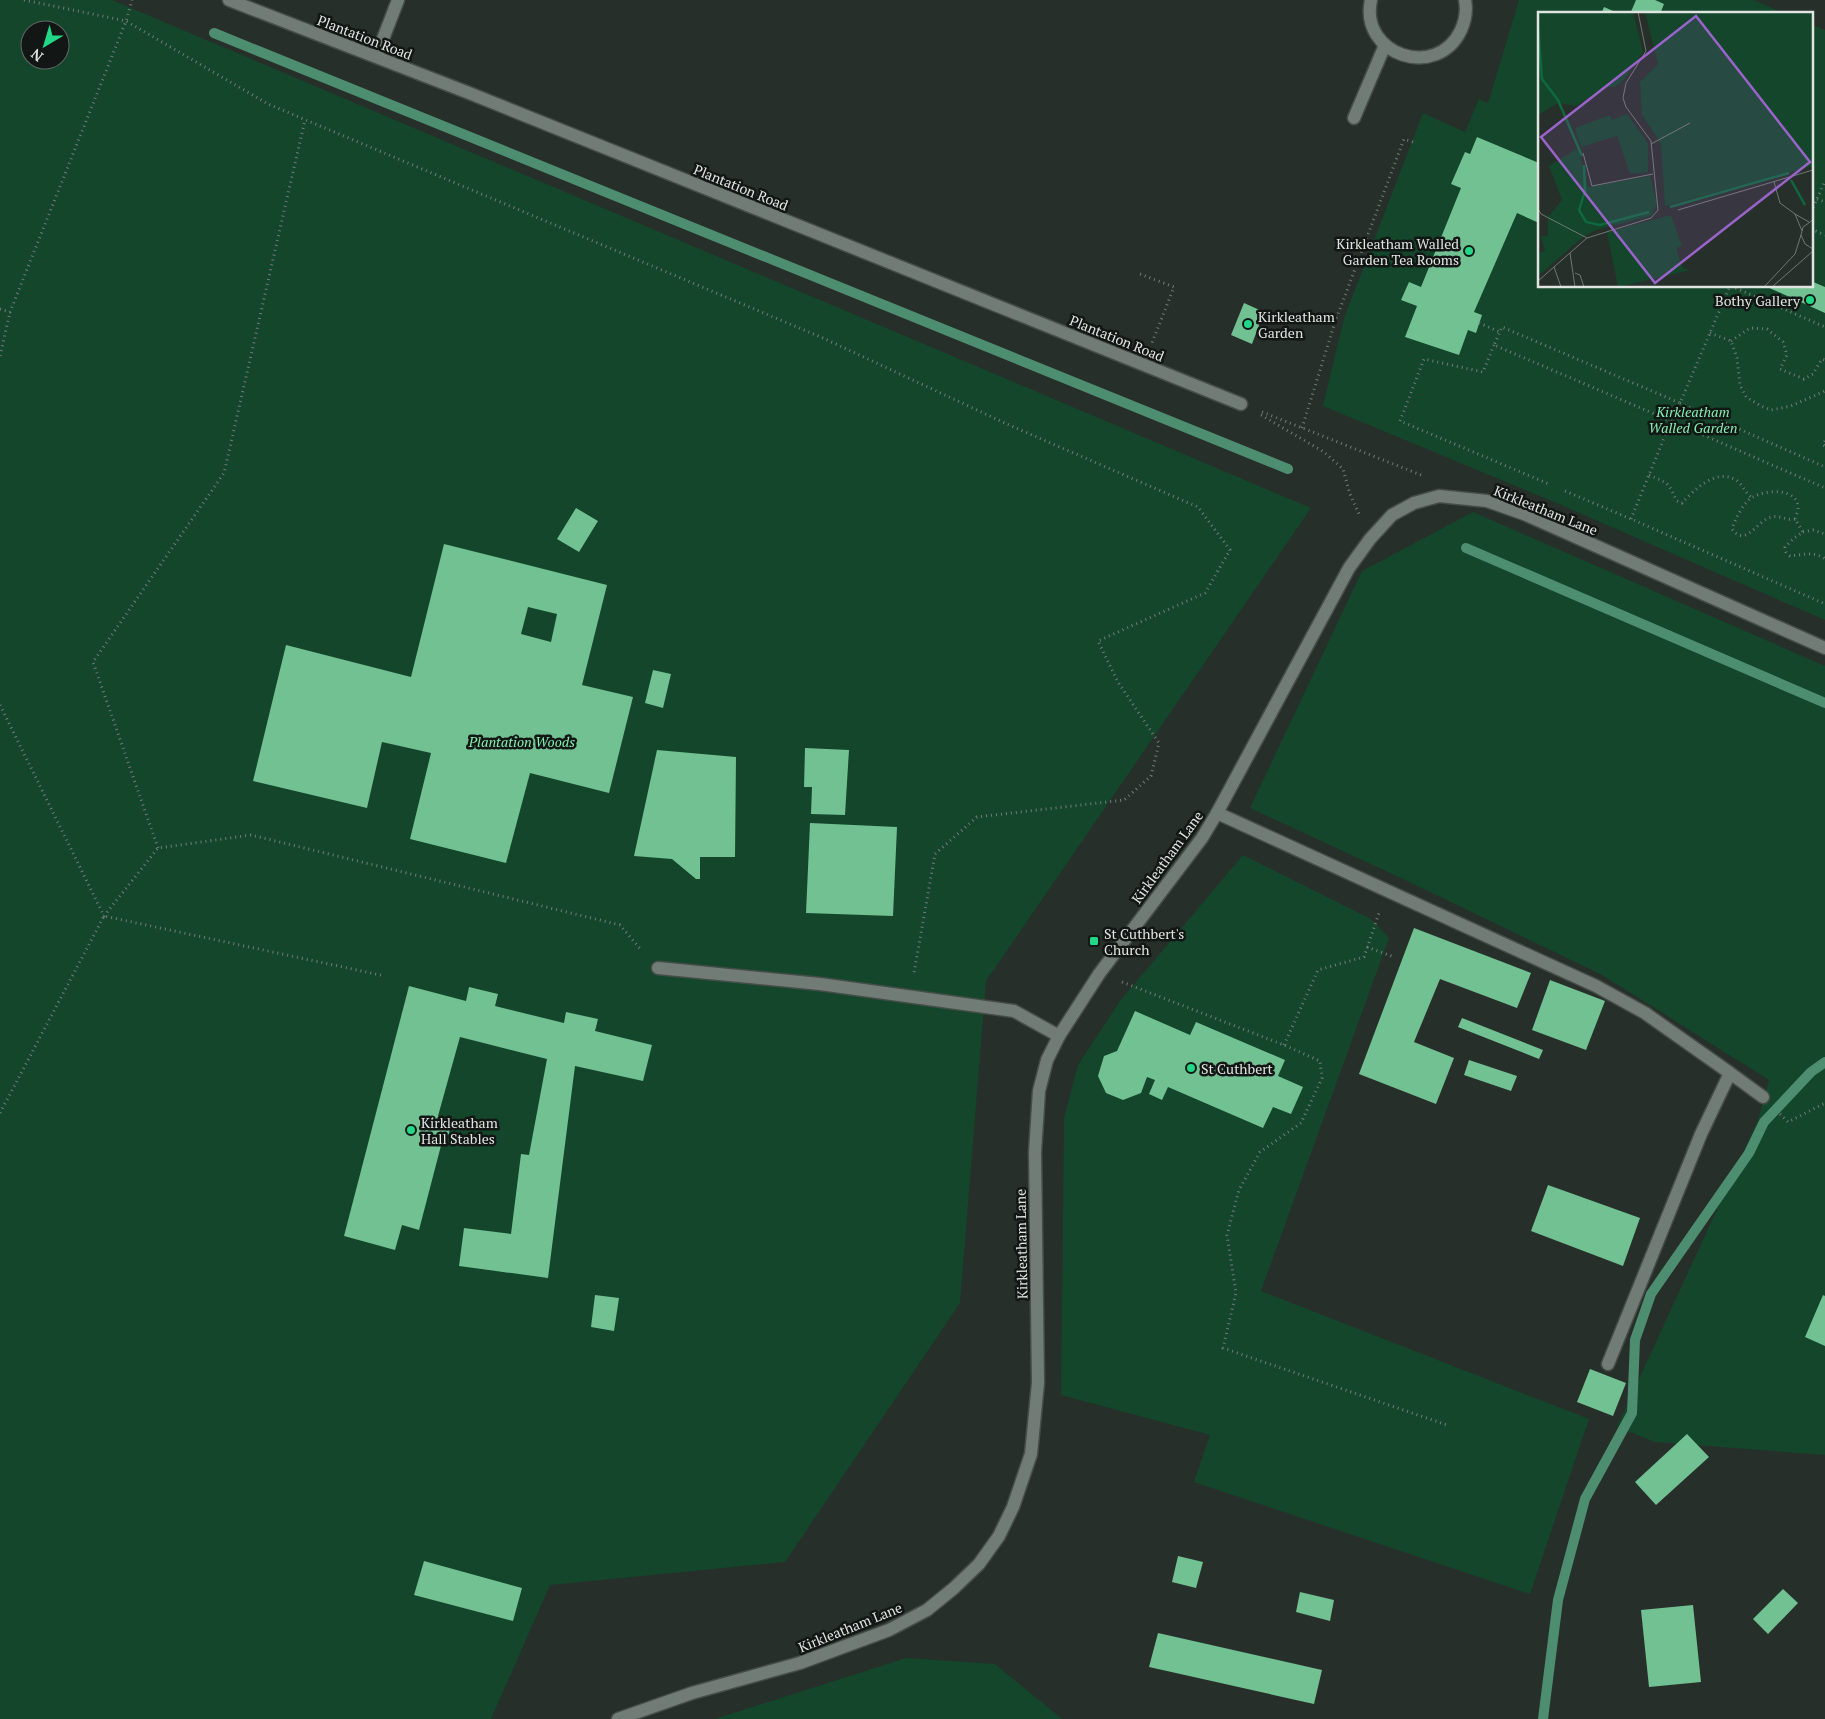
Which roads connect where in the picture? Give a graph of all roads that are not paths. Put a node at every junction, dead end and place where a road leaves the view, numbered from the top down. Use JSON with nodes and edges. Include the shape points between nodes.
{"nodes":[{"id":1,"x":229,"y":0,"type":"edge"},
{"id":2,"x":398,"y":0,"type":"edge"},
{"id":3,"x":1371,"y":0,"type":"edge"},
{"id":4,"x":1465,"y":0,"type":"edge"},
{"id":5,"x":1385,"y":45,"type":"junction"},
{"id":6,"x":376,"y":57,"type":"junction"},
{"id":7,"x":1354,"y":118,"type":"dead end"},
{"id":8,"x":1241,"y":404,"type":"road end"},
{"id":9,"x":1825,"y":648,"type":"edge"},
{"id":10,"x":1217,"y":813,"type":"junction"},
{"id":11,"x":658,"y":968,"type":"road end"},
{"id":12,"x":1059,"y":1036,"type":"junction"},
{"id":13,"x":1730,"y":1073,"type":"junction"},
{"id":14,"x":1763,"y":1097,"type":"dead end"},
{"id":15,"x":1608,"y":1364,"type":"dead end"},
{"id":16,"x":618,"y":1719,"type":"edge"}],
"edges":[{"from":1,"to":6,"type":"street","name":"Plantation Road"},
{"from":2,"to":6,"type":"street"},
{"from":3,"to":5,"type":"street","via":[[1370,18]]},
{"from":4,"to":5,"type":"street","via":[[1464,23],[1457,38],[1445,50],[1414,58],[1398,54]]},
{"from":5,"to":7,"type":"street"},
{"from":6,"to":8,"type":"street","name":"Plantation Road"},
{"from":9,"to":10,"type":"street","name":"Kirkleatham Lane","via":[[1524,514],[1487,501],[1439,496],[1414,503],[1392,515],[1370,538],[1349,568]]},
{"from":10,"to":12,"type":"street","name":"Kirkleatham Lane","via":[[1202,838],[1099,974]]},
{"from":10,"to":13,"type":"street","via":[[1596,986],[1645,1013]]},
{"from":11,"to":12,"type":"street","via":[[820,984],[1014,1010]]},
{"from":12,"to":16,"type":"street","name":"Kirkleatham Lane","via":[[1039,1091],[1035,1152],[1038,1383],[1031,1454],[1013,1507],[998,1536],[979,1564],[954,1588],[927,1610],[890,1630],[800,1663],[692,1693]]},
{"from":13,"to":14,"type":"street"},
{"from":13,"to":15,"type":"street","via":[[1700,1134]]}]}
